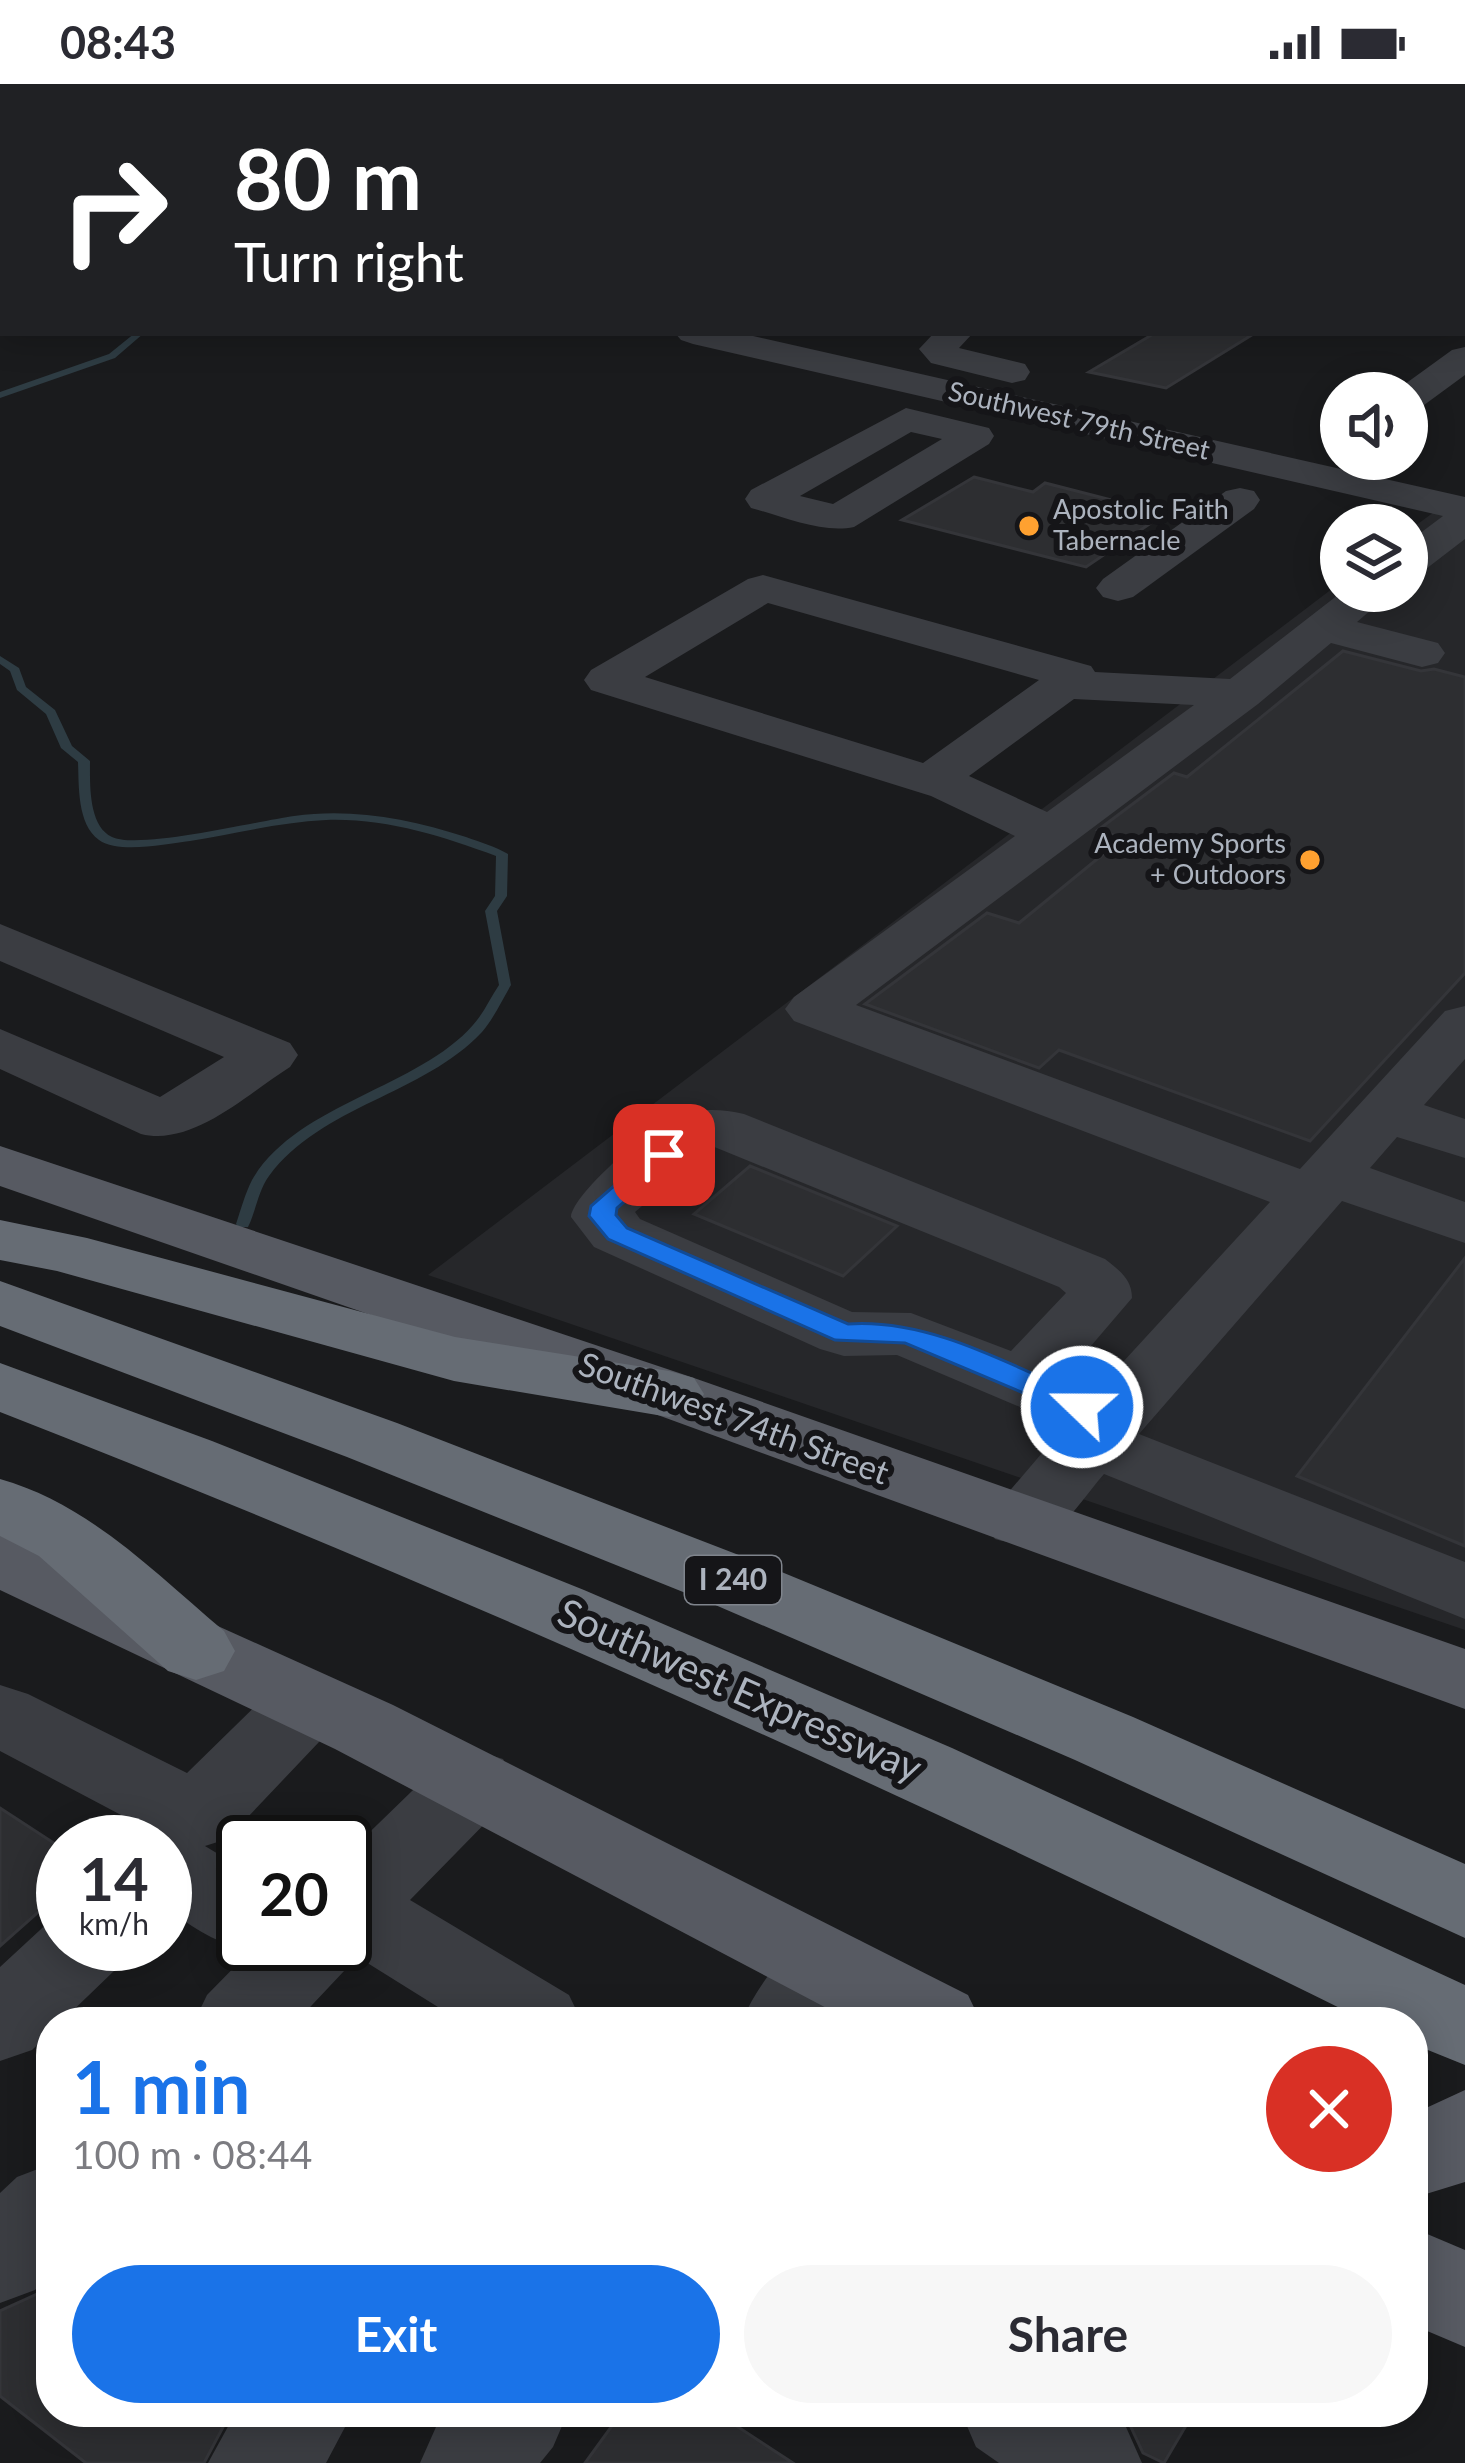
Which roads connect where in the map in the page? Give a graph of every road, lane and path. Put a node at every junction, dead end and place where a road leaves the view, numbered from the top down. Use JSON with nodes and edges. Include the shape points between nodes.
{"nodes":[{"id":1,"x":703,"y":336,"type":"edge"},
{"id":2,"x":952,"y":336,"type":"edge"},
{"id":3,"x":1465,"y":358,"type":"edge"},
{"id":4,"x":1428,"y":385,"type":"edge"},
{"id":5,"x":1021,"y":428,"type":"junction"},
{"id":6,"x":975,"y":436,"type":"dead end"},
{"id":7,"x":1319,"y":439,"type":"dead end"},
{"id":8,"x":1284,"y":468,"type":"junction"},
{"id":9,"x":1196,"y":489,"type":"dead end"},
{"id":10,"x":1240,"y":500,"type":"junction"},
{"id":11,"x":1461,"y":523,"type":"edge"},
{"id":12,"x":1428,"y":547,"type":"edge"},
{"id":13,"x":1118,"y":588,"type":"dead end"},
{"id":14,"x":1343,"y":612,"type":"edge"},
{"id":15,"x":1323,"y":627,"type":"junction"},
{"id":16,"x":1446,"y":648,"type":"edge"},
{"id":17,"x":1064,"y":684,"type":"junction"},
{"id":18,"x":1240,"y":694,"type":"junction"},
{"id":19,"x":934,"y":778,"type":"junction"},
{"id":20,"x":1052,"y":834,"type":"junction"},
{"id":21,"x":0,"y":941,"type":"edge"},
{"id":22,"x":1465,"y":1023,"type":"edge"},
{"id":23,"x":0,"y":1047,"type":"edge"},
{"id":24,"x":1385,"y":1112,"type":"junction"},
{"id":25,"x":1465,"y":1140,"type":"edge"},
{"id":26,"x":0,"y":1165,"type":"edge"},
{"id":27,"x":1321,"y":1185,"type":"junction"},
{"id":28,"x":1465,"y":1224,"type":"edge"},
{"id":29,"x":0,"y":1240,"type":"edge"},
{"id":30,"x":0,"y":1302,"type":"edge"},
{"id":31,"x":1021,"y":1382,"type":"junction"},
{"id":32,"x":0,"y":1386,"type":"edge"},
{"id":33,"x":669,"y":1394,"type":"junction"},
{"id":34,"x":1102,"y":1430,"type":"junction"},
{"id":35,"x":0,"y":1504,"type":"edge"},
{"id":36,"x":1022,"y":1520,"type":"junction"},
{"id":37,"x":0,"y":1559,"type":"edge"},
{"id":38,"x":1465,"y":1592,"type":"edge"},
{"id":39,"x":196,"y":1651,"type":"junction"},
{"id":40,"x":1465,"y":1681,"type":"edge"},
{"id":41,"x":309,"y":1702,"type":"junction"},
{"id":42,"x":0,"y":1715,"type":"edge"},
{"id":43,"x":474,"y":1782,"type":"junction"},
{"id":44,"x":135,"y":1815,"type":"edge"},
{"id":45,"x":192,"y":1828,"type":"edge"},
{"id":46,"x":372,"y":1872,"type":"edge"},
{"id":47,"x":1458,"y":1899,"type":"edge"},
{"id":48,"x":372,"y":1954,"type":"edge"},
{"id":49,"x":55,"y":1971,"type":"edge"},
{"id":50,"x":277,"y":1971,"type":"edge"},
{"id":51,"x":808,"y":1994,"type":"edge"},
{"id":52,"x":249,"y":2007,"type":"edge"},
{"id":53,"x":501,"y":2007,"type":"edge"},
{"id":54,"x":867,"y":2007,"type":"edge"},
{"id":55,"x":1424,"y":2007,"type":"edge"},
{"id":56,"x":0,"y":2023,"type":"edge"},
{"id":57,"x":1465,"y":2131,"type":"edge"},
{"id":58,"x":1428,"y":2152,"type":"edge"},
{"id":59,"x":36,"y":2223,"type":"edge"},
{"id":60,"x":0,"y":2258,"type":"edge"},
{"id":61,"x":1428,"y":2282,"type":"edge"},
{"id":62,"x":1465,"y":2301,"type":"edge"},
{"id":63,"x":289,"y":2427,"type":"edge"},
{"id":64,"x":505,"y":2427,"type":"edge"},
{"id":65,"x":522,"y":2427,"type":"edge"},
{"id":66,"x":1035,"y":2427,"type":"edge"},
{"id":67,"x":261,"y":2463,"type":"edge"},
{"id":68,"x":473,"y":2463,"type":"edge"},
{"id":69,"x":531,"y":2463,"type":"edge"},
{"id":70,"x":1089,"y":2463,"type":"edge"}],
"edges":[{"from":1,"to":5,"type":"street","name":"Southwest 79th Street"},
{"from":2,"to":7,"type":"street","via":[[937,349],[963,362]]},
{"from":3,"to":4,"type":"street"},
{"from":5,"to":6,"type":"street"},
{"from":5,"to":8,"type":"street","name":"Southwest 79th Street"},
{"from":8,"to":10,"type":"street"},
{"from":8,"to":11,"type":"street","name":"Southwest 79th Street"},
{"from":9,"to":10,"type":"street"},
{"from":10,"to":13,"type":"street"},
{"from":11,"to":12,"type":"street"},
{"from":14,"to":15,"type":"street"},
{"from":15,"to":16,"type":"street"},
{"from":15,"to":18,"type":"street"},
{"from":17,"to":18,"type":"street"},
{"from":17,"to":19,"type":"street"},
{"from":17,"to":19,"type":"street","via":[[1075,676],[763,588],[607,680]]},
{"from":18,"to":20,"type":"street"},
{"from":19,"to":20,"type":"street"},
{"from":20,"to":27,"type":"street","via":[[814,1009]]},
{"from":21,"to":23,"type":"street","via":[[269,1055],[164,1121]]},
{"from":22,"to":24,"type":"street"},
{"from":24,"to":25,"type":"street"},
{"from":24,"to":27,"type":"street"},
{"from":26,"to":33,"type":"main road","name":"Southwest 74th Street"},
{"from":27,"to":28,"type":"street"},
{"from":27,"to":34,"type":"street"},
{"from":29,"to":33,"type":"highway","via":[[454,1359]]},
{"from":30,"to":47,"type":"highway","number":"I 240","via":[[825,1616]]},
{"from":31,"to":31,"type":"street","via":[[911,1335],[844,1334],[617,1233],[604,1206],[694,1130],[722,1127],[1082,1273],[1099,1287],[1099,1298]]},
{"from":31,"to":34,"type":"street"},
{"from":32,"to":55,"type":"highway","name":"Southwest Expressway","via":[[200,1461],[692,1669],[1064,1833]]},
{"from":33,"to":36,"type":"main road","name":"Southwest 74th Street"},
{"from":34,"to":36,"type":"street"},
{"from":34,"to":38,"type":"street"},
{"from":35,"to":39,"type":"highway","via":[[65,1538]]},
{"from":36,"to":40,"type":"main road","name":"Southwest 74th Street"},
{"from":37,"to":39,"type":"main road"},
{"from":39,"to":41,"type":"main road"},
{"from":41,"to":43,"type":"main road"},
{"from":41,"to":45,"type":"street"},
{"from":42,"to":44,"type":"street"},
{"from":43,"to":46,"type":"street"},
{"from":43,"to":51,"type":"main road"},
{"from":48,"to":53,"type":"street"},
{"from":49,"to":56,"type":"street"},
{"from":50,"to":52,"type":"street"},
{"from":51,"to":54,"type":"main road"},
{"from":57,"to":58,"type":"main road"},
{"from":59,"to":60,"type":"street"},
{"from":61,"to":62,"type":"main road"},
{"from":63,"to":67,"type":"street"},
{"from":64,"to":68,"type":"street"},
{"from":65,"to":69,"type":"street"},
{"from":66,"to":70,"type":"street"}]}
